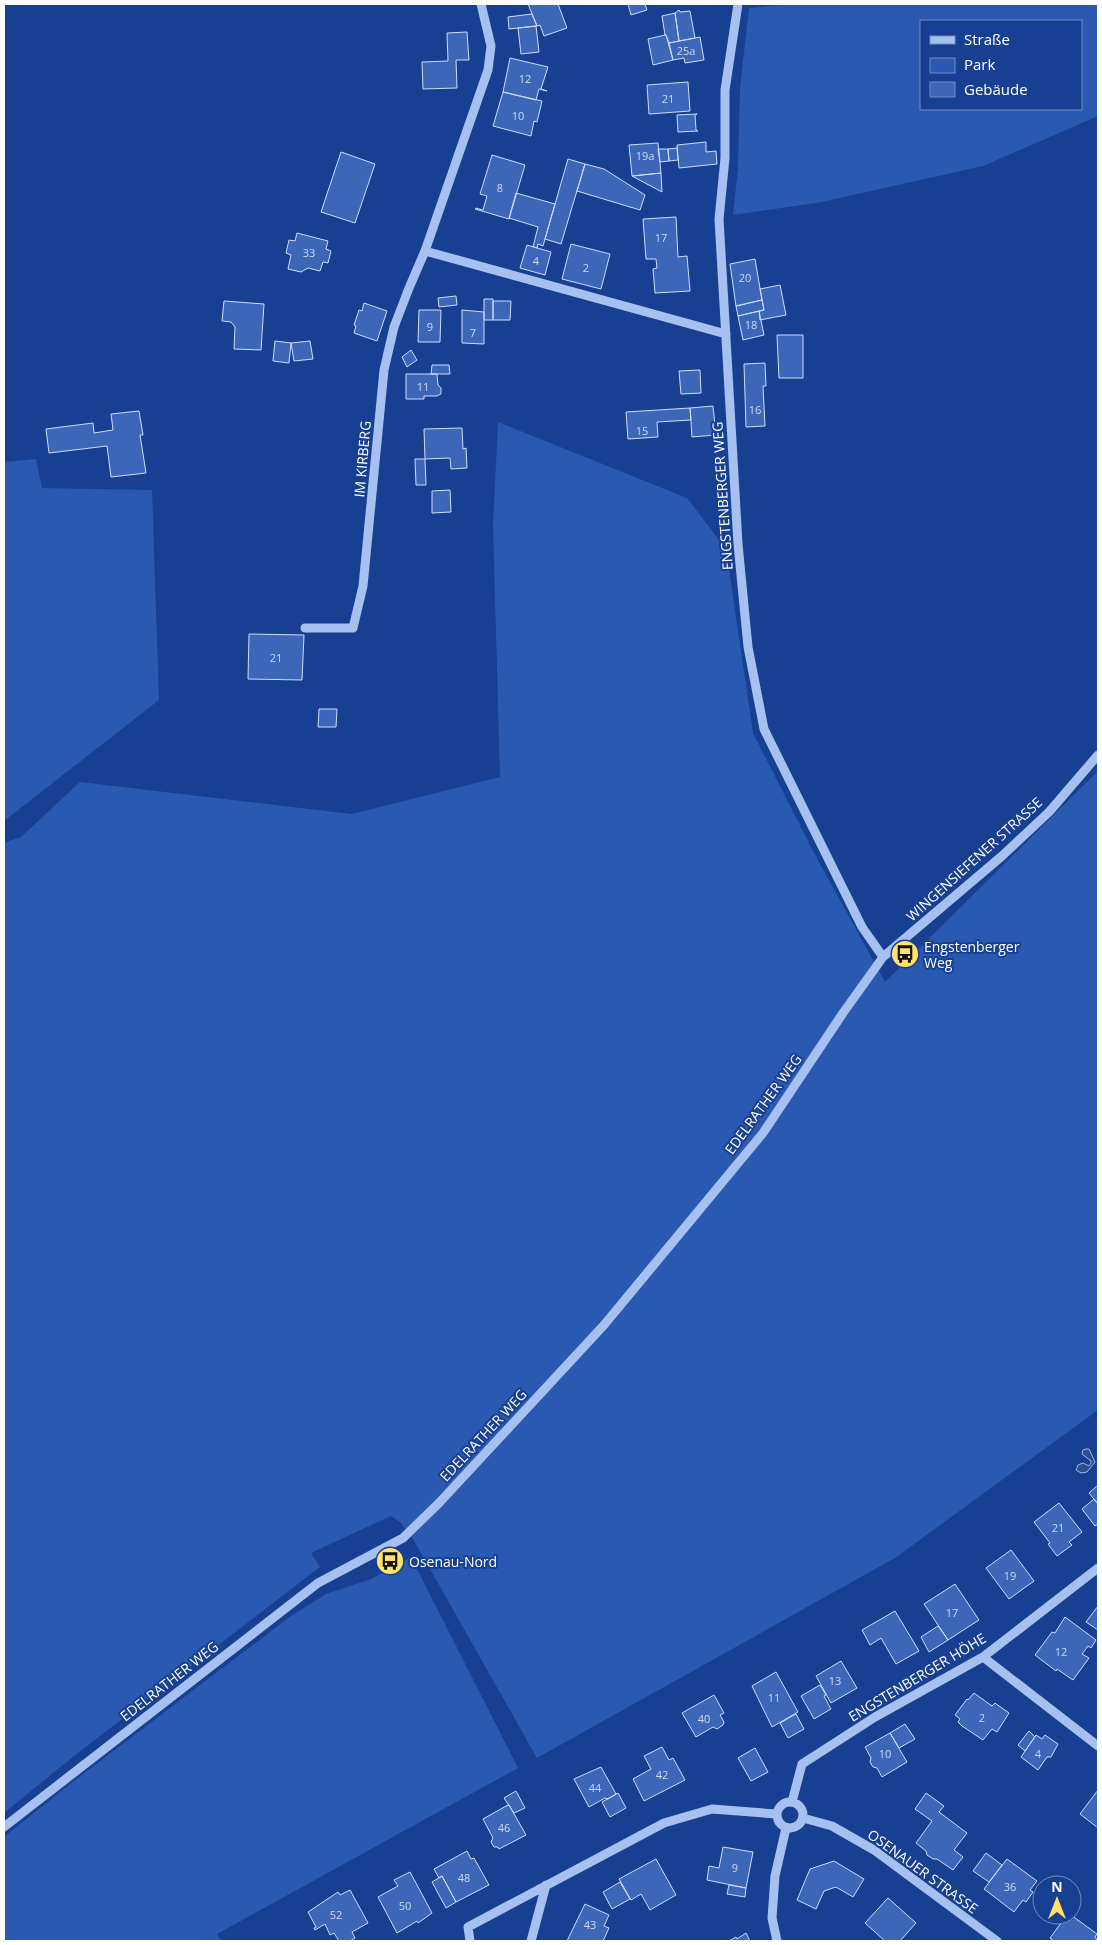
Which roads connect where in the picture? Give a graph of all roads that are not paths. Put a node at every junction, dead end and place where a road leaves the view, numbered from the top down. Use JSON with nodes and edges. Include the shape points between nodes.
{"nodes":[{"id":1,"x":481,"y":4,"type":"edge"},
{"id":2,"x":738,"y":4,"type":"edge"},
{"id":3,"x":425,"y":251,"type":"junction"},
{"id":4,"x":726,"y":334,"type":"junction"},
{"id":5,"x":305,"y":628,"type":"dead end"},
{"id":6,"x":1098,"y":755,"type":"edge"},
{"id":7,"x":883,"y":957,"type":"junction"},
{"id":8,"x":1098,"y":1568,"type":"edge"},
{"id":9,"x":982,"y":1658,"type":"junction"},
{"id":10,"x":1098,"y":1746,"type":"edge"},
{"id":11,"x":792,"y":1802,"type":"junction"},
{"id":12,"x":776,"y":1814,"type":"junction"},
{"id":13,"x":803,"y":1818,"type":"junction"},
{"id":14,"x":4,"y":1827,"type":"edge"},
{"id":15,"x":786,"y":1828,"type":"junction"},
{"id":16,"x":546,"y":1886,"type":"junction"},
{"id":17,"x":470,"y":1941,"type":"edge"},
{"id":18,"x":532,"y":1941,"type":"edge"},
{"id":19,"x":777,"y":1941,"type":"edge"},
{"id":20,"x":996,"y":1941,"type":"edge"}],
"edges":[{"from":1,"to":3,"type":"street","name":"IM KIRBERG","via":[[491,46],[488,70]]},
{"from":2,"to":4,"type":"street","name":"ENGSTENBERGER WEG","via":[[725,90],[725,158],[719,219]]},
{"from":3,"to":4,"type":"street"},
{"from":3,"to":5,"type":"street","name":"IM KIRBERG","via":[[394,327],[384,370],[363,586],[353,628]]},
{"from":4,"to":7,"type":"street","name":"ENGSTENBERGER WEG","via":[[738,544],[748,647],[764,729],[862,927]]},
{"from":6,"to":7,"type":"street","name":"WINGENSIEFENER STRASSE","via":[[1050,812]]},
{"from":7,"to":14,"type":"street","name":"EDELRATHER WEG","via":[[763,1133],[604,1325],[439,1503],[403,1538],[318,1583]]},
{"from":8,"to":9,"type":"street","name":"ENGSTENBERGER HÖHE"},
{"from":9,"to":10,"type":"street"},
{"from":9,"to":11,"type":"street","name":"ENGSTENBERGER HÖHE","via":[[875,1717],[802,1764]]},
{"from":11,"to":12,"type":"street","via":[[782,1804]]},
{"from":11,"to":13,"type":"street","via":[[802,1809]]},
{"from":12,"to":15,"type":"street","via":[[777,1820]]},
{"from":12,"to":16,"type":"street","via":[[712,1809],[664,1823]]},
{"from":13,"to":15,"type":"street","via":[[797,1827]]},
{"from":13,"to":20,"type":"street","name":"OSENAUER STRASSE","via":[[832,1826],[874,1850]]},
{"from":15,"to":19,"type":"street","via":[[775,1876],[772,1918]]},
{"from":16,"to":17,"type":"street","via":[[468,1927]]},
{"from":16,"to":18,"type":"street"}]}
